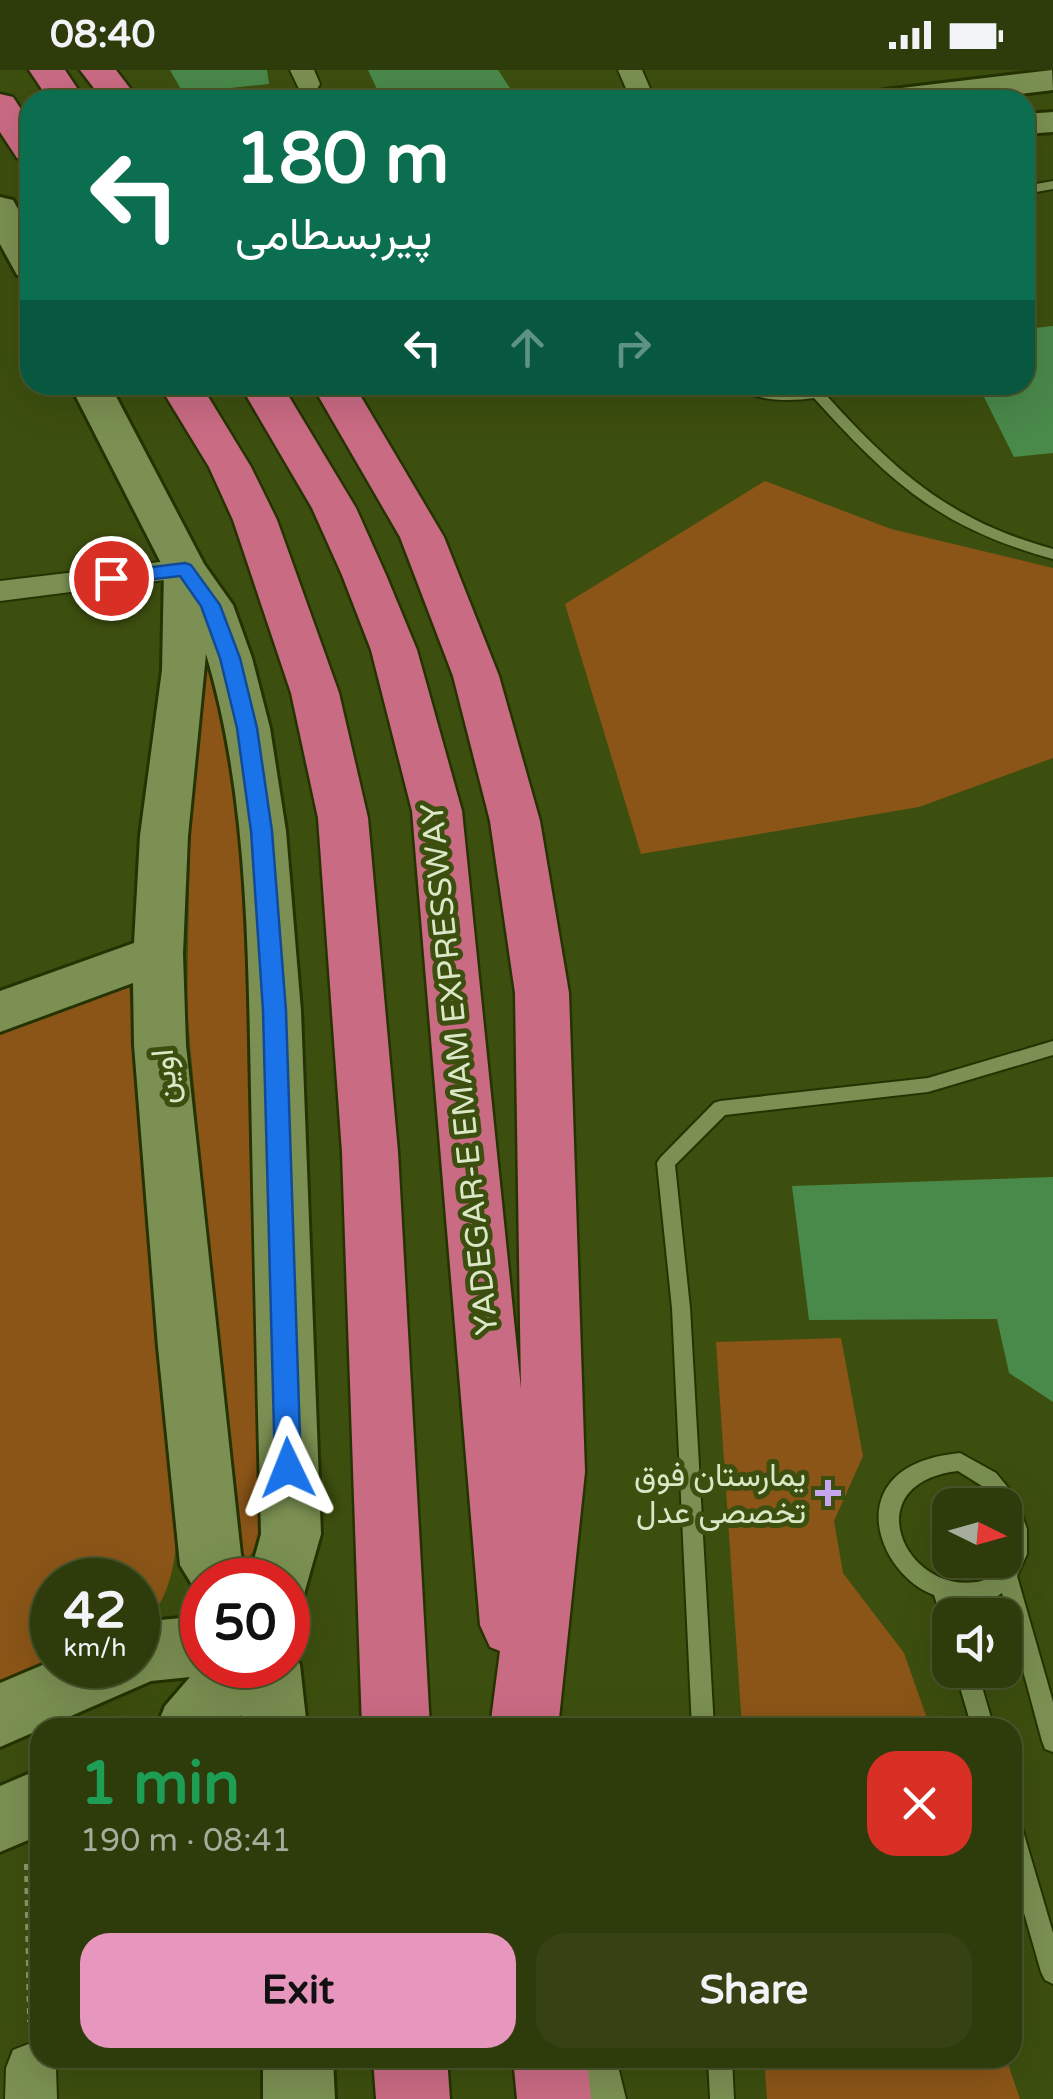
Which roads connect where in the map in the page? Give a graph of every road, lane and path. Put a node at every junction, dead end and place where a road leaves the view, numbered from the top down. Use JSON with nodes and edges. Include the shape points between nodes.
{"nodes":[{"id":1,"x":98,"y":70,"type":"edge"},
{"id":2,"x":1053,"y":80,"type":"edge"},
{"id":3,"x":113,"y":90,"type":"edge"},
{"id":4,"x":969,"y":90,"type":"edge"},
{"id":5,"x":0,"y":105,"type":"edge"},
{"id":6,"x":20,"y":135,"type":"edge"},
{"id":7,"x":0,"y":205,"type":"edge"},
{"id":8,"x":20,"y":246,"type":"edge"},
{"id":9,"x":95,"y":395,"type":"edge"},
{"id":10,"x":186,"y":395,"type":"edge"},
{"id":11,"x":267,"y":395,"type":"edge"},
{"id":12,"x":339,"y":395,"type":"edge"},
{"id":13,"x":819,"y":395,"type":"edge"},
{"id":14,"x":1053,"y":554,"type":"edge"},
{"id":15,"x":185,"y":569,"type":"junction"},
{"id":16,"x":0,"y":591,"type":"edge"},
{"id":17,"x":158,"y":954,"type":"junction"},
{"id":18,"x":0,"y":1012,"type":"edge"},
{"id":19,"x":1053,"y":1048,"type":"edge"},
{"id":20,"x":210,"y":1558,"type":"edge"},
{"id":21,"x":285,"y":1558,"type":"edge"},
{"id":22,"x":1009,"y":1582,"type":"junction"},
{"id":23,"x":943,"y":1590,"type":"junction"},
{"id":24,"x":945,"y":1598,"type":"edge"},
{"id":25,"x":63,"y":1688,"type":"edge"},
{"id":26,"x":223,"y":1688,"type":"edge"},
{"id":27,"x":271,"y":1688,"type":"edge"},
{"id":28,"x":971,"y":1688,"type":"edge"},
{"id":29,"x":0,"y":1715,"type":"edge"},
{"id":30,"x":197,"y":1718,"type":"edge"},
{"id":31,"x":275,"y":1718,"type":"edge"},
{"id":32,"x":396,"y":1718,"type":"edge"},
{"id":33,"x":522,"y":1718,"type":"edge"},
{"id":34,"x":524,"y":1718,"type":"edge"},
{"id":35,"x":702,"y":1718,"type":"edge"},
{"id":36,"x":979,"y":1718,"type":"edge"},
{"id":37,"x":1053,"y":1741,"type":"edge"},
{"id":38,"x":22,"y":1810,"type":"edge"},
{"id":39,"x":1022,"y":1865,"type":"edge"},
{"id":40,"x":1053,"y":1972,"type":"edge"},
{"id":41,"x":30,"y":2053,"type":"edge"},
{"id":42,"x":298,"y":2068,"type":"edge"},
{"id":43,"x":410,"y":2068,"type":"edge"},
{"id":44,"x":551,"y":2068,"type":"edge"},
{"id":45,"x":592,"y":2068,"type":"edge"},
{"id":46,"x":720,"y":2068,"type":"edge"},
{"id":47,"x":299,"y":2099,"type":"edge"},
{"id":48,"x":412,"y":2099,"type":"edge"},
{"id":49,"x":554,"y":2099,"type":"edge"},
{"id":50,"x":600,"y":2099,"type":"edge"},
{"id":51,"x":722,"y":2099,"type":"edge"}],
"edges":[{"from":1,"to":3,"type":"highway"},
{"from":2,"to":4,"type":"main road"},
{"from":5,"to":6,"type":"highway"},
{"from":7,"to":8,"type":"main road"},
{"from":9,"to":15,"type":"main road","name":"اوین"},
{"from":10,"to":32,"type":"highway","via":[[256,520],[315,693],[344,818],[370,1152]]},
{"from":11,"to":33,"type":"highway","name":"YADEGAR-E EMAM EXPRESSWAY","via":[[334,508],[364,574],[394,650],[437,811]]},
{"from":12,"to":34,"type":"highway","via":[[422,537],[476,676],[515,822],[542,993],[554,1472]]},
{"from":13,"to":14,"type":"lane","via":[[875,459],[933,507]]},
{"from":15,"to":16,"type":"street"},
{"from":15,"to":17,"type":"main road","name":"اوین","via":[[184,670]]},
{"from":15,"to":21,"type":"main road","name":"اوین","via":[[210,605],[230,658],[262,831],[291,1534]]},
{"from":17,"to":18,"type":"main road"},
{"from":17,"to":20,"type":"main road","name":"اوین","via":[[160,1044]]},
{"from":19,"to":35,"type":"lane","via":[[928,1085],[720,1108],[666,1162],[682,1308]]},
{"from":22,"to":23,"type":"lane","via":[[967,1594]]},
{"from":22,"to":23,"type":"lane","via":[[1031,1546],[1021,1501],[984,1469],[936,1463],[900,1485],[888,1523],[904,1564]]},
{"from":22,"to":37,"type":"lane"},
{"from":23,"to":24,"type":"lane"},
{"from":25,"to":29,"type":"main road"},
{"from":26,"to":30,"type":"main road"},
{"from":27,"to":31,"type":"main road"},
{"from":28,"to":36,"type":"lane"},
{"from":38,"to":41,"type":"path"},
{"from":39,"to":40,"type":"lane"},
{"from":42,"to":47,"type":"main road"},
{"from":43,"to":48,"type":"highway"},
{"from":44,"to":49,"type":"highway"},
{"from":45,"to":50,"type":"street"},
{"from":46,"to":51,"type":"lane"}]}
